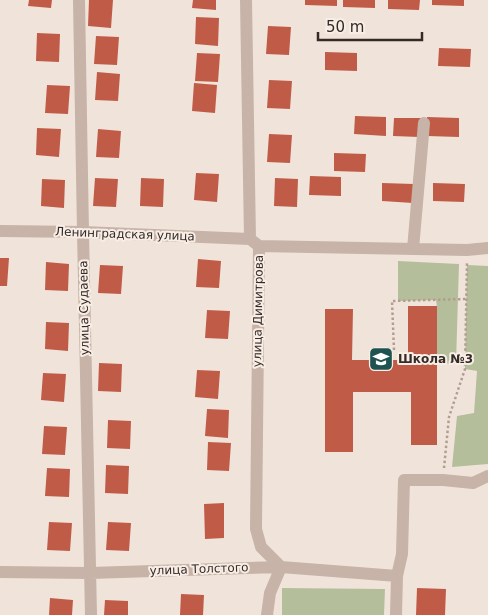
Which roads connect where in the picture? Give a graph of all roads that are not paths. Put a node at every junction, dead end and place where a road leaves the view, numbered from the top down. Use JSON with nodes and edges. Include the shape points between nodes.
{"nodes":[{"id":1,"x":79,"y":0,"type":"edge"},
{"id":2,"x":246,"y":0,"type":"edge"},
{"id":3,"x":424,"y":123,"type":"dead end"},
{"id":4,"x":0,"y":231,"type":"edge"},
{"id":5,"x":83,"y":232,"type":"junction"},
{"id":6,"x":255,"y":242,"type":"junction"},
{"id":7,"x":488,"y":248,"type":"edge"},
{"id":8,"x":412,"y":249,"type":"junction"},
{"id":9,"x":488,"y":476,"type":"edge"},
{"id":10,"x":281,"y":567,"type":"junction"},
{"id":11,"x":0,"y":572,"type":"edge"},
{"id":12,"x":90,"y":572,"type":"junction"},
{"id":13,"x":397,"y":576,"type":"junction"},
{"id":14,"x":91,"y":615,"type":"edge"},
{"id":15,"x":267,"y":615,"type":"edge"},
{"id":16,"x":396,"y":615,"type":"edge"}],
"edges":[{"from":1,"to":5,"type":"street","name":"улица Судаева"},
{"from":2,"to":6,"type":"street","name":"улица Димитрова"},
{"from":3,"to":8,"type":"street"},
{"from":4,"to":5,"type":"street","name":"Ленинградская улица"},
{"from":5,"to":6,"type":"street","name":"Ленинградская улица"},
{"from":5,"to":12,"type":"street","name":"улица Судаева"},
{"from":6,"to":8,"type":"street","name":"Ленинградская улица"},
{"from":6,"to":10,"type":"street","name":"улица Димитрова","via":[[256,529],[261,547]]},
{"from":7,"to":8,"type":"street","name":"Ленинградская улица"},
{"from":9,"to":13,"type":"street","via":[[473,483],[404,480],[402,554]]},
{"from":10,"to":12,"type":"street","name":"улица Толстого"},
{"from":10,"to":13,"type":"street","name":"улица Толстого"},
{"from":10,"to":15,"type":"street","via":[[270,593]]},
{"from":11,"to":12,"type":"street","name":"улица Толстого"},
{"from":12,"to":14,"type":"street","name":"улица Судаева"},
{"from":13,"to":16,"type":"street"}]}
